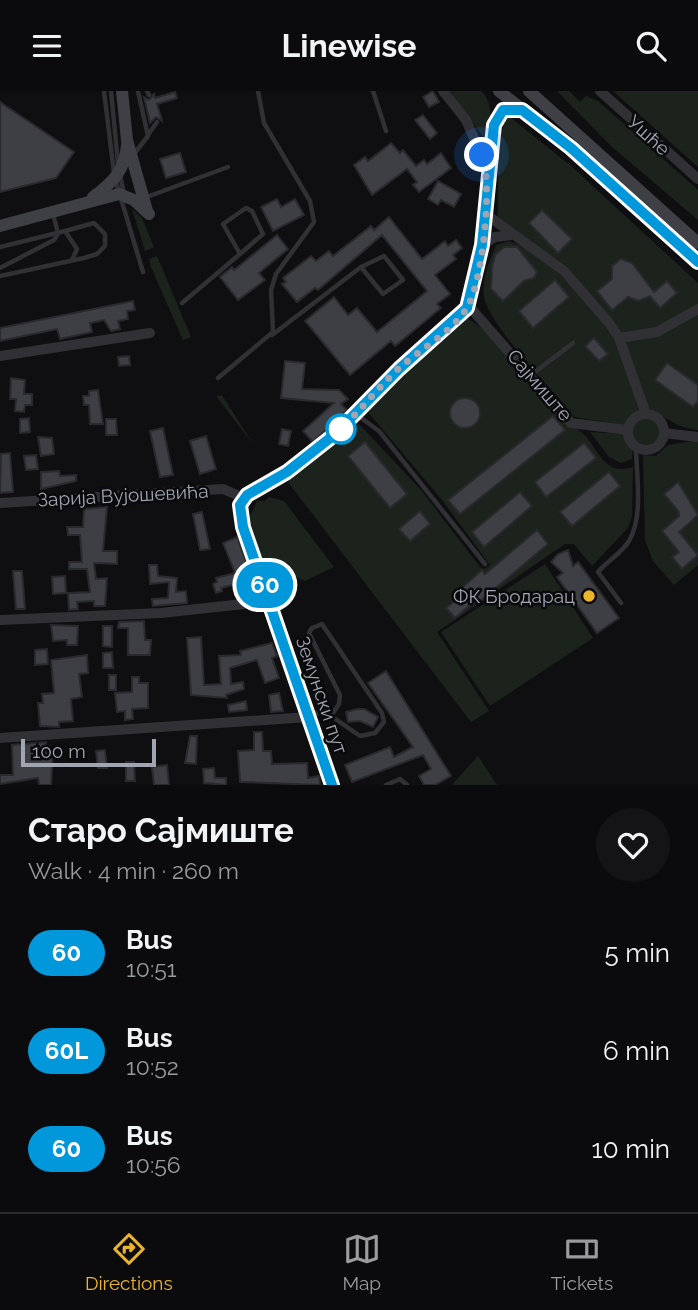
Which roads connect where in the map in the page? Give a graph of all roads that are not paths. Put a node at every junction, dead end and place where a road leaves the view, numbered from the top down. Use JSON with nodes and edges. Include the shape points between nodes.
{"nodes":[{"id":1,"x":104,"y":91,"type":"edge"},
{"id":2,"x":111,"y":91,"type":"edge"},
{"id":3,"x":122,"y":91,"type":"edge"},
{"id":4,"x":138,"y":91,"type":"edge"},
{"id":5,"x":258,"y":91,"type":"edge"},
{"id":6,"x":373,"y":91,"type":"edge"},
{"id":7,"x":443,"y":91,"type":"edge"},
{"id":8,"x":499,"y":91,"type":"edge"},
{"id":9,"x":529,"y":91,"type":"edge"},
{"id":10,"x":600,"y":91,"type":"edge"},
{"id":11,"x":522,"y":110,"type":"junction"},
{"id":12,"x":157,"y":122,"type":"dead end"},
{"id":13,"x":386,"y":131,"type":"dead end"},
{"id":14,"x":148,"y":136,"type":"junction"},
{"id":15,"x":127,"y":140,"type":"junction"},
{"id":16,"x":132,"y":157,"type":"junction"},
{"id":17,"x":228,"y":167,"type":"dead end"},
{"id":18,"x":489,"y":172,"type":"junction"},
{"id":19,"x":117,"y":175,"type":"junction"},
{"id":20,"x":698,"y":179,"type":"edge"},
{"id":21,"x":122,"y":195,"type":"junction"},
{"id":22,"x":144,"y":198,"type":"junction"},
{"id":23,"x":87,"y":202,"type":"junction"},
{"id":24,"x":53,"y":214,"type":"junction"},
{"id":25,"x":487,"y":215,"type":"junction"},
{"id":26,"x":0,"y":226,"type":"edge"},
{"id":27,"x":65,"y":231,"type":"junction"},
{"id":28,"x":58,"y":233,"type":"junction"},
{"id":29,"x":511,"y":235,"type":"junction"},
{"id":30,"x":698,"y":243,"type":"edge"},
{"id":31,"x":482,"y":245,"type":"junction"},
{"id":32,"x":0,"y":247,"type":"edge"},
{"id":33,"x":240,"y":254,"type":"junction"},
{"id":34,"x":71,"y":261,"type":"junction"},
{"id":35,"x":698,"y":262,"type":"edge"},
{"id":36,"x":360,"y":267,"type":"junction"},
{"id":37,"x":0,"y":268,"type":"edge"},
{"id":38,"x":143,"y":272,"type":"dead end"},
{"id":39,"x":0,"y":276,"type":"edge"},
{"id":40,"x":698,"y":302,"type":"edge"},
{"id":41,"x":183,"y":303,"type":"dead end"},
{"id":42,"x":468,"y":305,"type":"junction"},
{"id":43,"x":698,"y":309,"type":"edge"},
{"id":44,"x":686,"y":315,"type":"junction"},
{"id":45,"x":150,"y":333,"type":"dead end"},
{"id":46,"x":269,"y":338,"type":"junction"},
{"id":47,"x":619,"y":338,"type":"junction"},
{"id":48,"x":573,"y":342,"type":"dead end"},
{"id":49,"x":0,"y":356,"type":"edge"},
{"id":50,"x":531,"y":376,"type":"junction"},
{"id":51,"x":218,"y":378,"type":"dead end"},
{"id":52,"x":356,"y":414,"type":"junction"},
{"id":53,"x":646,"y":414,"type":"junction"},
{"id":54,"x":628,"y":430,"type":"junction"},
{"id":55,"x":664,"y":433,"type":"junction"},
{"id":56,"x":698,"y":437,"type":"edge"},
{"id":57,"x":636,"y":447,"type":"junction"},
{"id":58,"x":244,"y":498,"type":"junction"},
{"id":59,"x":0,"y":503,"type":"edge"},
{"id":60,"x":485,"y":564,"type":"dead end"},
{"id":61,"x":271,"y":601,"type":"junction"},
{"id":62,"x":621,"y":603,"type":"dead end"},
{"id":63,"x":0,"y":620,"type":"edge"},
{"id":64,"x":308,"y":713,"type":"junction"},
{"id":65,"x":331,"y":716,"type":"junction"},
{"id":66,"x":0,"y":738,"type":"edge"},
{"id":67,"x":332,"y":785,"type":"edge"},
{"id":68,"x":386,"y":785,"type":"edge"},
{"id":69,"x":407,"y":785,"type":"edge"}],
"edges":[{"from":1,"to":19,"type":"lane"},
{"from":2,"to":19,"type":"lane"},
{"from":3,"to":15,"type":"main road"},
{"from":4,"to":14,"type":"lane"},
{"from":5,"to":46,"type":"lane","via":[[264,123],[310,201],[314,222],[276,274],[271,290],[274,327]]},
{"from":6,"to":13,"type":"lane"},
{"from":7,"to":18,"type":"street","via":[[466,120]]},
{"from":8,"to":11,"type":"main road"},
{"from":9,"to":30,"type":"main road"},
{"from":10,"to":20,"type":"street","name":"Ушће"},
{"from":11,"to":18,"type":"street","via":[[505,109],[497,117]]},
{"from":11,"to":35,"type":"main road"},
{"from":12,"to":14,"type":"lane"},
{"from":14,"to":16,"type":"lane"},
{"from":15,"to":16,"type":"main road"},
{"from":15,"to":19,"type":"main road","via":[[126,158]]},
{"from":16,"to":22,"type":"main road"},
{"from":17,"to":22,"type":"lane"},
{"from":18,"to":25,"type":"street"},
{"from":19,"to":21,"type":"lane"},
{"from":19,"to":23,"type":"main road"},
{"from":21,"to":22,"type":"main road","via":[[149,214]]},
{"from":21,"to":23,"type":"main road"},
{"from":21,"to":38,"type":"lane"},
{"from":23,"to":24,"type":"main road"},
{"from":24,"to":26,"type":"main road"},
{"from":24,"to":28,"type":"lane"},
{"from":25,"to":29,"type":"street"},
{"from":25,"to":31,"type":"street"},
{"from":27,"to":28,"type":"lane"},
{"from":27,"to":34,"type":"lane","via":[[78,249]]},
{"from":27,"to":34,"type":"lane","via":[[94,223],[105,234],[103,250]]},
{"from":28,"to":32,"type":"lane"},
{"from":28,"to":37,"type":"lane","via":[[54,240]]},
{"from":29,"to":31,"type":"street"},
{"from":29,"to":47,"type":"street","via":[[569,275]]},
{"from":31,"to":42,"type":"street"},
{"from":33,"to":33,"type":"lane","via":[[223,224],[246,208],[263,234]]},
{"from":33,"to":41,"type":"lane"},
{"from":34,"to":39,"type":"lane"},
{"from":36,"to":36,"type":"lane","via":[[383,294],[403,280],[384,256]]},
{"from":36,"to":46,"type":"lane"},
{"from":40,"to":44,"type":"street"},
{"from":42,"to":50,"type":"street","name":"Сајмиште"},
{"from":42,"to":52,"type":"street"},
{"from":43,"to":44,"type":"street"},
{"from":44,"to":47,"type":"street","via":[[648,336]]},
{"from":45,"to":49,"type":"street"},
{"from":46,"to":51,"type":"lane"},
{"from":47,"to":53,"type":"street"},
{"from":48,"to":50,"type":"lane"},
{"from":50,"to":54,"type":"street","name":"Сајмиште","via":[[571,423]]},
{"from":52,"to":58,"type":"street","via":[[280,477]]},
{"from":52,"to":60,"type":"lane","via":[[379,431]]},
{"from":53,"to":54,"type":"street","via":[[636,417]]},
{"from":53,"to":55,"type":"street","via":[[659,419]]},
{"from":54,"to":57,"type":"street"},
{"from":55,"to":56,"type":"street"},
{"from":55,"to":57,"type":"street","via":[[654,448]]},
{"from":57,"to":62,"type":"lane","via":[[632,533],[598,572]]},
{"from":58,"to":59,"type":"street","name":"Зарија Вујошевића","via":[[223,489]]},
{"from":58,"to":61,"type":"street","name":"Земунски пут","via":[[239,512]]},
{"from":61,"to":63,"type":"street","via":[[161,613]]},
{"from":61,"to":64,"type":"street","name":"Земунски пут"},
{"from":64,"to":65,"type":"lane"},
{"from":64,"to":66,"type":"street"},
{"from":64,"to":67,"type":"street","name":"Земунски пут"},
{"from":65,"to":65,"type":"lane","via":[[359,736],[369,736],[384,724],[382,713],[327,628],[319,624],[309,634],[340,695]]},
{"from":68,"to":69,"type":"lane","via":[[400,779]]}]}
